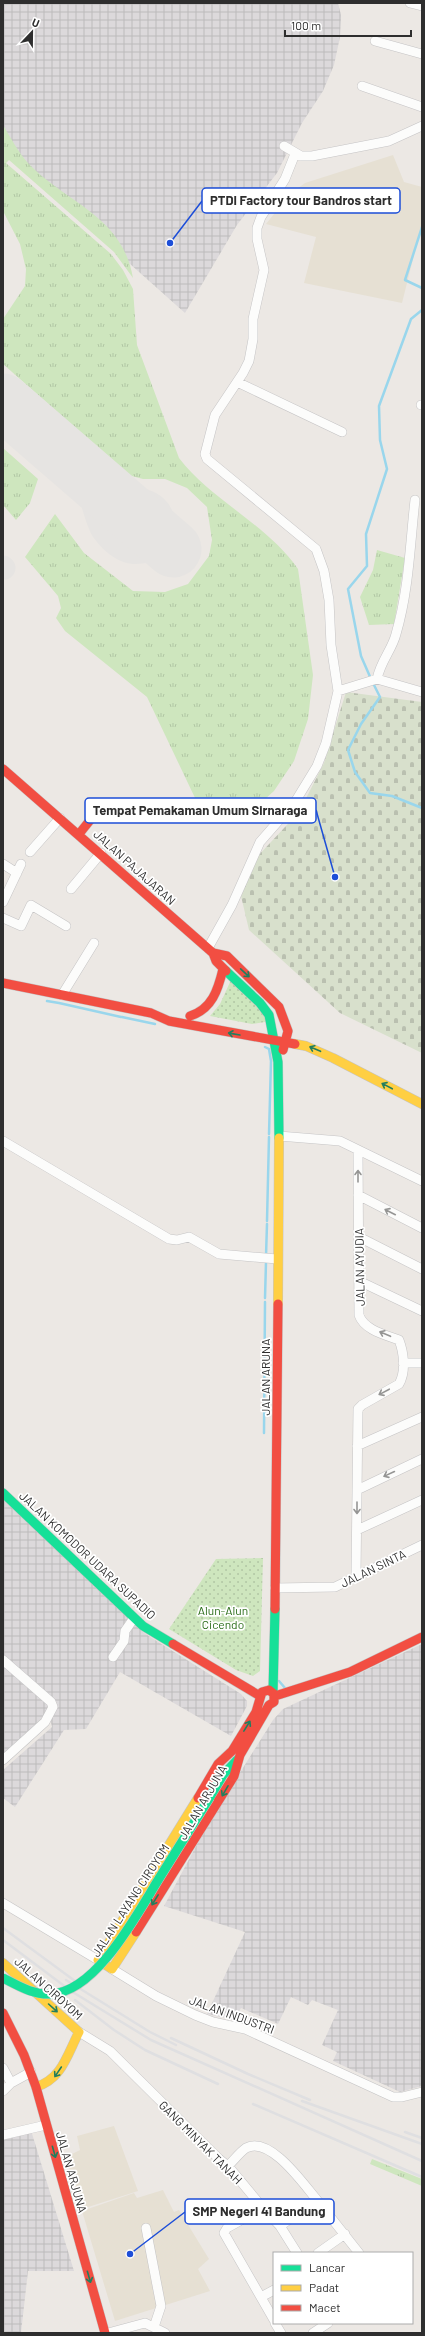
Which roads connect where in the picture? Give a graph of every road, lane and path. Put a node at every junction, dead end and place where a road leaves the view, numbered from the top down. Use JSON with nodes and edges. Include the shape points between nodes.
{"nodes":[{"id":1,"x":410,"y":3,"type":"edge"},
{"id":2,"x":422,"y":6,"type":"edge"},
{"id":3,"x":375,"y":41,"type":"dead end"},
{"id":4,"x":422,"y":54,"type":"edge"},
{"id":5,"x":362,"y":86,"type":"dead end"},
{"id":6,"x":422,"y":108,"type":"edge"},
{"id":7,"x":422,"y":126,"type":"edge"},
{"id":8,"x":284,"y":146,"type":"dead end"},
{"id":9,"x":295,"y":154,"type":"junction"},
{"id":10,"x":237,"y":382,"type":"junction"},
{"id":11,"x":342,"y":432,"type":"dead end"},
{"id":12,"x":415,"y":500,"type":"dead end"},
{"id":13,"x":376,"y":679,"type":"junction"},
{"id":14,"x":338,"y":690,"type":"junction"},
{"id":15,"x":422,"y":692,"type":"edge"},
{"id":16,"x":3,"y":769,"type":"edge"},
{"id":17,"x":60,"y":818,"type":"junction"},
{"id":18,"x":91,"y":819,"type":"dead end"},
{"id":19,"x":79,"y":834,"type":"junction"},
{"id":20,"x":30,"y":852,"type":"dead end"},
{"id":21,"x":101,"y":853,"type":"junction"},
{"id":22,"x":3,"y":864,"type":"edge"},
{"id":23,"x":71,"y":889,"type":"dead end"},
{"id":24,"x":3,"y":902,"type":"edge"},
{"id":25,"x":3,"y":918,"type":"edge"},
{"id":26,"x":66,"y":926,"type":"dead end"},
{"id":27,"x":94,"y":943,"type":"dead end"},
{"id":28,"x":211,"y":951,"type":"junction"},
{"id":29,"x":223,"y":968,"type":"junction"},
{"id":30,"x":3,"y":983,"type":"edge"},
{"id":31,"x":62,"y":995,"type":"junction"},
{"id":32,"x":151,"y":1013,"type":"junction"},
{"id":33,"x":190,"y":1016,"type":"junction"},
{"id":34,"x":272,"y":1030,"type":"junction"},
{"id":35,"x":288,"y":1031,"type":"junction"},
{"id":36,"x":297,"y":1033,"type":"dead end"},
{"id":37,"x":280,"y":1041,"type":"junction"},
{"id":38,"x":278,"y":1062,"type":"junction"},
{"id":39,"x":422,"y":1104,"type":"edge"},
{"id":40,"x":279,"y":1136,"type":"junction"},
{"id":41,"x":3,"y":1141,"type":"edge"},
{"id":42,"x":358,"y":1150,"type":"junction"},
{"id":43,"x":422,"y":1180,"type":"edge"},
{"id":44,"x":358,"y":1195,"type":"junction"},
{"id":45,"x":422,"y":1228,"type":"edge"},
{"id":46,"x":359,"y":1237,"type":"junction"},
{"id":47,"x":274,"y":1258,"type":"junction"},
{"id":48,"x":422,"y":1269,"type":"edge"},
{"id":49,"x":359,"y":1281,"type":"junction"},
{"id":50,"x":422,"y":1311,"type":"edge"},
{"id":51,"x":403,"y":1363,"type":"junction"},
{"id":52,"x":422,"y":1363,"type":"edge"},
{"id":53,"x":422,"y":1416,"type":"edge"},
{"id":54,"x":357,"y":1446,"type":"junction"},
{"id":55,"x":422,"y":1459,"type":"edge"},
{"id":56,"x":357,"y":1490,"type":"junction"},
{"id":57,"x":3,"y":1493,"type":"edge"},
{"id":58,"x":422,"y":1500,"type":"edge"},
{"id":59,"x":357,"y":1530,"type":"junction"},
{"id":60,"x":422,"y":1545,"type":"edge"},
{"id":61,"x":356,"y":1575,"type":"junction"},
{"id":62,"x":275,"y":1588,"type":"junction"},
{"id":63,"x":134,"y":1618,"type":"junction"},
{"id":64,"x":422,"y":1637,"type":"edge"},
{"id":65,"x":113,"y":1657,"type":"dead end"},
{"id":66,"x":3,"y":1660,"type":"edge"},
{"id":67,"x":274,"y":1694,"type":"junction"},
{"id":68,"x":263,"y":1701,"type":"junction"},
{"id":69,"x":236,"y":1753,"type":"junction"},
{"id":70,"x":3,"y":1760,"type":"edge"},
{"id":71,"x":3,"y":1903,"type":"edge"},
{"id":72,"x":98,"y":1960,"type":"junction"},
{"id":73,"x":3,"y":1963,"type":"edge"},
{"id":74,"x":112,"y":1969,"type":"junction"},
{"id":75,"x":3,"y":1978,"type":"edge"},
{"id":76,"x":4,"y":2016,"type":"edge"},
{"id":77,"x":79,"y":2032,"type":"junction"},
{"id":78,"x":3,"y":2068,"type":"edge"},
{"id":79,"x":31,"y":2072,"type":"junction"},
{"id":80,"x":11,"y":2083,"type":"junction"},
{"id":81,"x":36,"y":2087,"type":"junction"},
{"id":82,"x":3,"y":2091,"type":"edge"},
{"id":83,"x":422,"y":2092,"type":"edge"},
{"id":84,"x":46,"y":2125,"type":"junction"},
{"id":85,"x":3,"y":2135,"type":"edge"},
{"id":86,"x":228,"y":2166,"type":"junction"},
{"id":87,"x":317,"y":2200,"type":"junction"},
{"id":88,"x":263,"y":2208,"type":"junction"},
{"id":89,"x":280,"y":2226,"type":"junction"},
{"id":90,"x":146,"y":2228,"type":"dead end"},
{"id":91,"x":344,"y":2234,"type":"junction"},
{"id":92,"x":296,"y":2252,"type":"edge"},
{"id":93,"x":319,"y":2252,"type":"edge"},
{"id":94,"x":358,"y":2252,"type":"edge"},
{"id":95,"x":273,"y":2291,"type":"edge"},
{"id":96,"x":261,"y":2297,"type":"junction"},
{"id":97,"x":273,"y":2318,"type":"edge"},
{"id":98,"x":276,"y":2324,"type":"edge"},
{"id":99,"x":326,"y":2324,"type":"edge"},
{"id":100,"x":154,"y":2327,"type":"junction"},
{"id":101,"x":106,"y":2333,"type":"edge"},
{"id":102,"x":165,"y":2333,"type":"edge"},
{"id":103,"x":281,"y":2333,"type":"edge"},
{"id":104,"x":313,"y":2333,"type":"edge"}],
"edges":[{"from":1,"to":2,"type":"street"},
{"from":3,"to":4,"type":"street"},
{"from":5,"to":6,"type":"street"},
{"from":7,"to":9,"type":"street","via":[[389,141],[312,156]]},
{"from":8,"to":9,"type":"street"},
{"from":9,"to":10,"type":"street","via":[[285,179],[257,228],[264,270],[253,319],[249,361]]},
{"from":10,"to":11,"type":"street"},
{"from":10,"to":14,"type":"street","via":[[215,415],[205,454],[207,459],[316,548],[330,600],[331,645]]},
{"from":12,"to":13,"type":"street","via":[[407,578],[396,635],[380,664]]},
{"from":13,"to":14,"type":"street"},
{"from":13,"to":15,"type":"street"},
{"from":14,"to":28,"type":"street","via":[[335,711],[317,766],[295,802],[260,842]]},
{"from":16,"to":17,"type":"main road","name":"JALAN PAJAJARAN"},
{"from":17,"to":19,"type":"main road","name":"JALAN PAJAJARAN"},
{"from":17,"to":20,"type":"street"},
{"from":18,"to":19,"type":"main road"},
{"from":19,"to":21,"type":"main road","name":"JALAN PAJAJARAN"},
{"from":21,"to":23,"type":"street"},
{"from":21,"to":28,"type":"main road","name":"JALAN PAJAJARAN"},
{"from":22,"to":24,"type":"street","via":[[19,869]]},
{"from":25,"to":26,"type":"street","via":[[21,926],[31,905]]},
{"from":27,"to":31,"type":"street"},
{"from":28,"to":29,"type":"main road","name":"JALAN PAJAJARAN"},
{"from":28,"to":35,"type":"main road","name":"JALAN PAJAJARAN","one_way":true,"via":[[226,956],[273,1001],[282,1012]]},
{"from":29,"to":33,"type":"main road","via":[[220,984],[209,1005],[204,1011]]},
{"from":29,"to":34,"type":"main road","name":"JALAN PAJAJARAN","via":[[266,1010]]},
{"from":30,"to":31,"type":"main road"},
{"from":31,"to":32,"type":"main road"},
{"from":32,"to":33,"type":"main road","via":[[170,1012]]},
{"from":37,"to":32,"type":"main road","one_way":true,"via":[[169,1021]]},
{"from":33,"to":34,"type":"main road"},
{"from":34,"to":35,"type":"main road"},
{"from":34,"to":37,"type":"main road","name":"JALAN PAJAJARAN"},
{"from":35,"to":36,"type":"main road"},
{"from":35,"to":37,"type":"main road","name":"JALAN PAJAJARAN"},
{"from":37,"to":38,"type":"main road","name":"JALAN ARUNA"},
{"from":37,"to":38,"type":"main road","name":"JALAN ARUNA"},
{"from":39,"to":37,"type":"main road","one_way":true,"via":[[334,1058],[306,1046]]},
{"from":38,"to":40,"type":"main road","name":"JALAN ARUNA"},
{"from":40,"to":42,"type":"street","via":[[330,1139]]},
{"from":40,"to":47,"type":"main road","name":"JALAN ARUNA"},
{"from":41,"to":47,"type":"street","via":[[169,1239],[177,1240],[189,1236],[219,1254]]},
{"from":42,"to":43,"type":"street"},
{"from":44,"to":42,"type":"street","name":"JALAN AYUDIA","one_way":true},
{"from":45,"to":44,"type":"street","one_way":true},
{"from":44,"to":46,"type":"street","name":"JALAN AYUDIA"},
{"from":46,"to":48,"type":"street"},
{"from":46,"to":49,"type":"street","name":"JALAN AYUDIA"},
{"from":47,"to":62,"type":"main road","name":"JALAN ARUNA"},
{"from":49,"to":50,"type":"street"},
{"from":51,"to":49,"type":"street","name":"JALAN AYUDIA","one_way":true,"via":[[399,1340],[370,1328],[361,1320]]},
{"from":51,"to":52,"type":"street"},
{"from":51,"to":54,"type":"street","name":"JALAN AYUDIA","one_way":true,"via":[[402,1379],[399,1384],[362,1404],[358,1410]]},
{"from":53,"to":54,"type":"street"},
{"from":54,"to":56,"type":"street","name":"JALAN AYUDIA"},
{"from":55,"to":56,"type":"street","one_way":true},
{"from":56,"to":59,"type":"street","name":"JALAN AYUDIA","one_way":true},
{"from":57,"to":63,"type":"main road","name":"JALAN KOMODOR UDARA SUPADIO"},
{"from":58,"to":59,"type":"street"},
{"from":59,"to":61,"type":"street","name":"JALAN AYUDIA"},
{"from":60,"to":61,"type":"street","name":"JALAN SINTA"},
{"from":61,"to":62,"type":"street","name":"JALAN SINTA","via":[[335,1587]]},
{"from":62,"to":67,"type":"main road","name":"JALAN ARUNA"},
{"from":63,"to":65,"type":"street","via":[[124,1631],[124,1641]]},
{"from":63,"to":68,"type":"main road","name":"JALAN KOMODOR UDARA SUPADIO"},
{"from":64,"to":67,"type":"main road","via":[[389,1655],[324,1683]]},
{"from":66,"to":70,"type":"street","via":[[51,1702],[53,1707],[45,1722]]},
{"from":67,"to":68,"type":"main road","name":"JALAN ARJUNA","via":[[274,1702]]},
{"from":67,"to":68,"type":"main road","via":[[265,1690]]},
{"from":68,"to":69,"type":"main road","name":"JALAN ARJUNA"},
{"from":69,"to":72,"type":"main road","name":"JALAN ARJUNA","via":[[218,1764],[172,1843]]},
{"from":69,"to":74,"type":"main road","name":"JALAN ARJUNA","one_way":true,"via":[[234,1776]]},
{"from":69,"to":75,"type":"main road","name":"JALAN LAYANG CIROYOM","bridge":true,"via":[[125,1934],[98,1969],[82,1983],[56,1993],[28,1990]]},
{"from":71,"to":72,"type":"street","name":"JALAN INDUSTRI"},
{"from":72,"to":74,"type":"main road","name":"JALAN INDUSTRI"},
{"from":73,"to":77,"type":"main road","name":"JALAN CIROYOM","one_way":true},
{"from":74,"to":83,"type":"street","name":"JALAN INDUSTRI","via":[[156,1996],[195,2015],[245,2028],[393,2097]]},
{"from":76,"to":79,"type":"main road"},
{"from":77,"to":81,"type":"main road","one_way":true,"via":[[58,2074],[49,2083]]},
{"from":77,"to":86,"type":"street","name":"GANG MINYAK TANAH","via":[[110,2051]]},
{"from":78,"to":80,"type":"street"},
{"from":79,"to":80,"type":"street"},
{"from":79,"to":81,"type":"main road"},
{"from":80,"to":82,"type":"street"},
{"from":81,"to":84,"type":"main road","name":"JALAN ARJUNA"},
{"from":84,"to":85,"type":"street"},
{"from":84,"to":101,"type":"main road","name":"JALAN ARJUNA","one_way":true},
{"from":86,"to":87,"type":"street","via":[[246,2148],[266,2148],[288,2166]]},
{"from":86,"to":88,"type":"street","name":"GANG MINYAK TANAH"},
{"from":87,"to":89,"type":"street"},
{"from":87,"to":91,"type":"street"},
{"from":88,"to":89,"type":"street","name":"GANG MINYAK TANAH"},
{"from":88,"to":96,"type":"street","via":[[227,2228],[224,2233]]},
{"from":89,"to":92,"type":"street","name":"GANG MINYAK TANAH"},
{"from":90,"to":100,"type":"street","via":[[161,2306]]},
{"from":91,"to":93,"type":"street"},
{"from":91,"to":94,"type":"street"},
{"from":95,"to":96,"type":"street"},
{"from":96,"to":97,"type":"street"},
{"from":98,"to":103,"type":"street"},
{"from":99,"to":104,"type":"street"},
{"from":100,"to":101,"type":"street","via":[[143,2323]]},
{"from":100,"to":102,"type":"street"}]}
